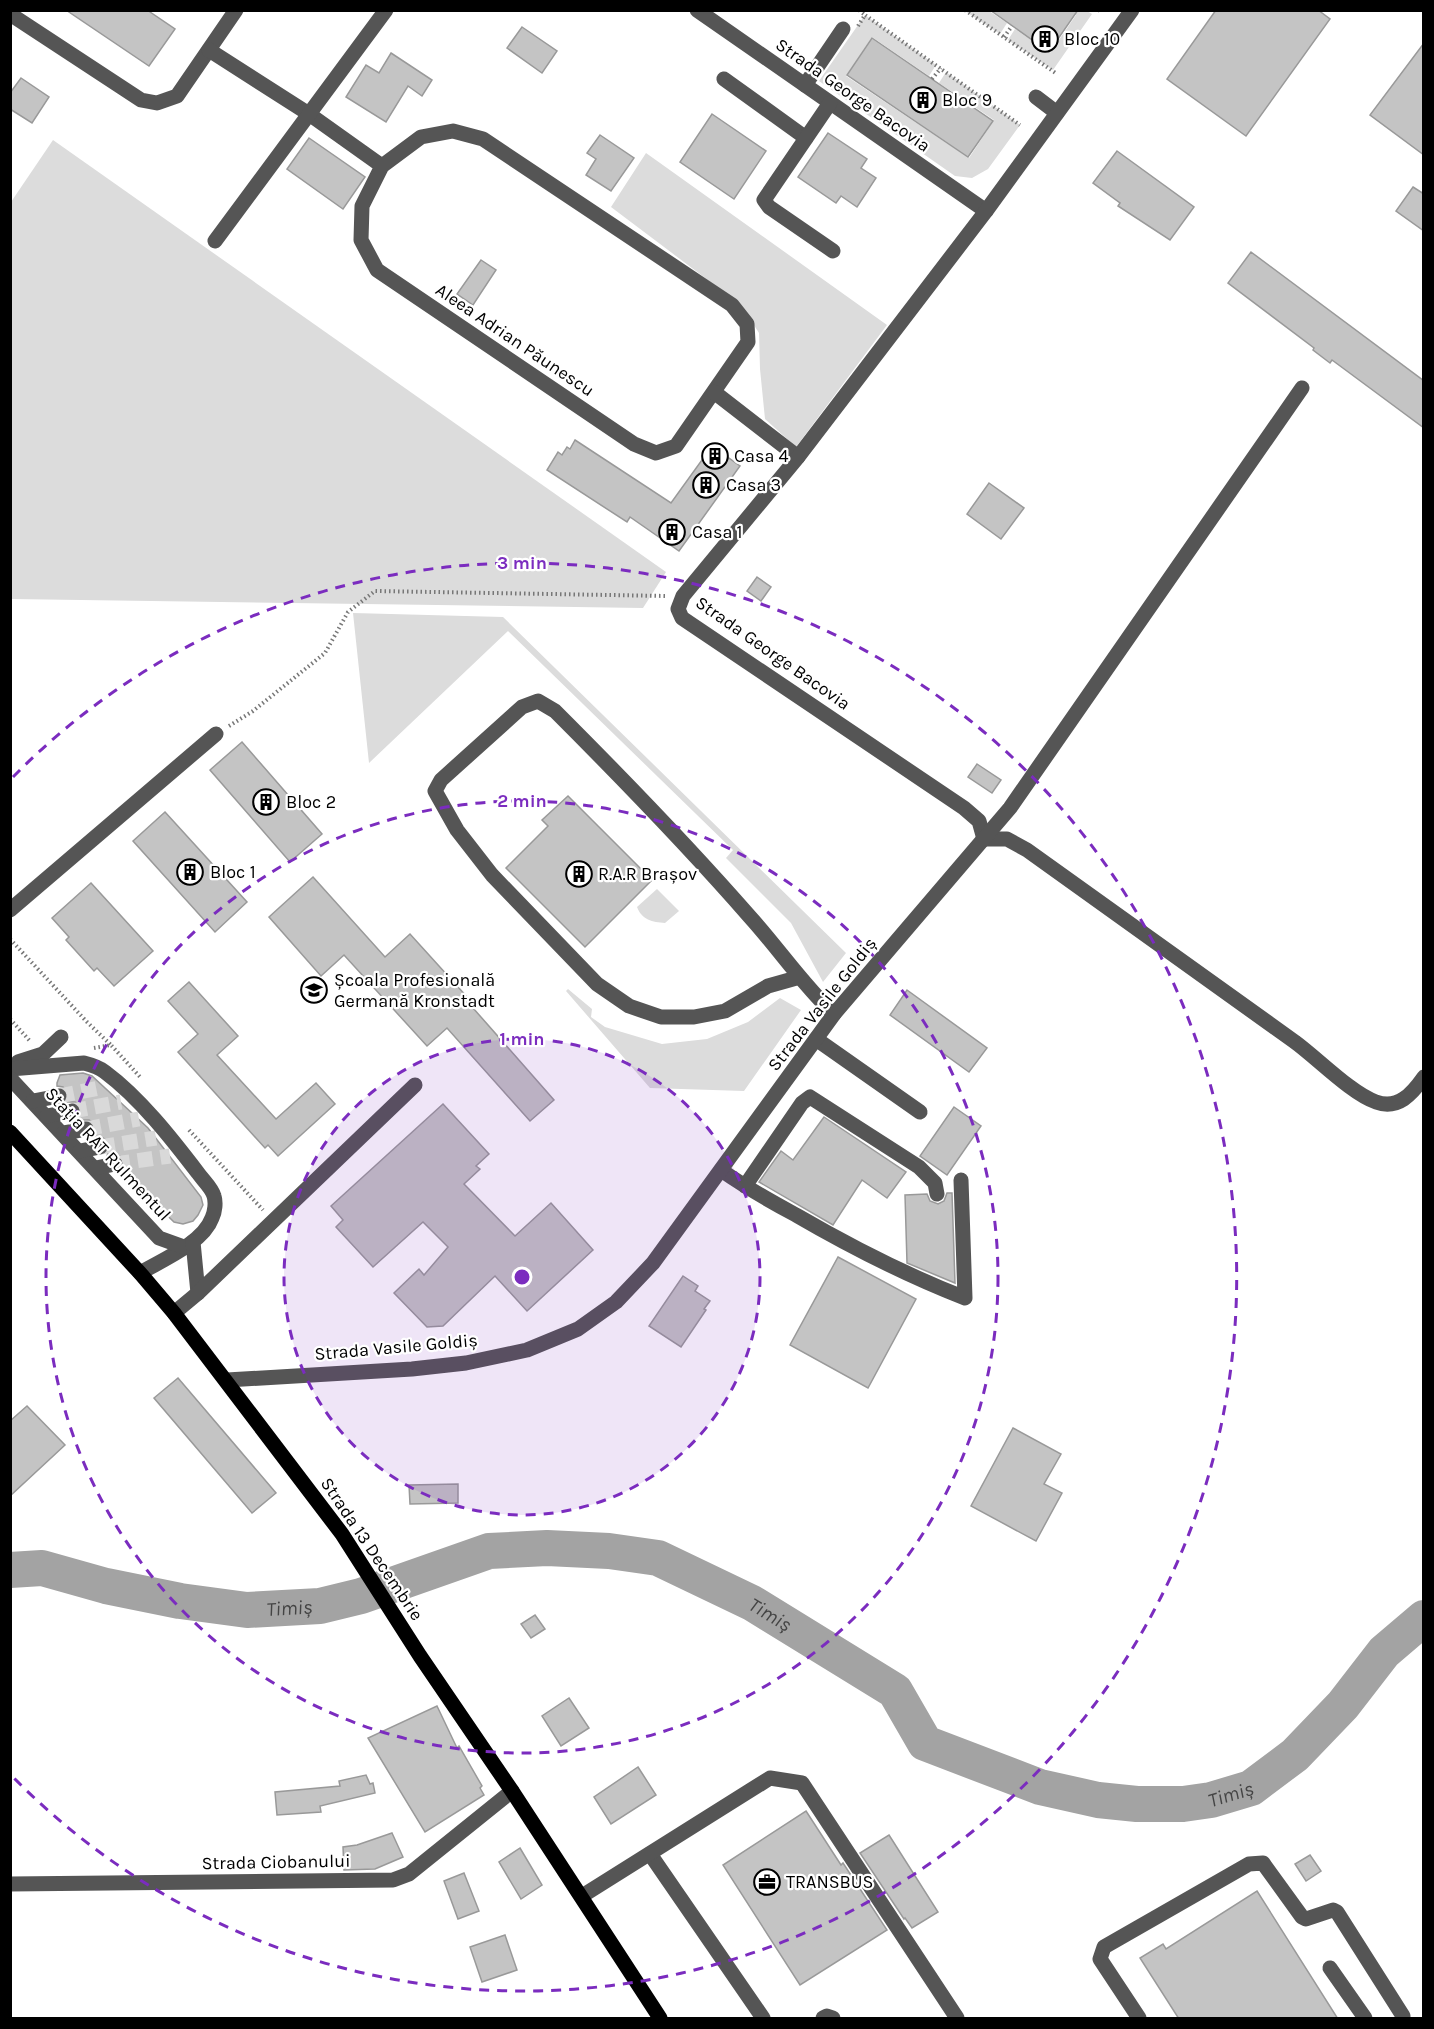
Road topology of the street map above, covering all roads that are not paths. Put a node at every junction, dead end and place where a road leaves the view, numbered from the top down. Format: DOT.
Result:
graph roads {
  1 [pos="236,10"];
  2 [pos="386,10"];
  3 [pos="697,10"];
  4 [pos="1132,10"];
  5 [pos="10,14"];
  6 [pos="850,29"];
  7 [pos="209,50"];
  8 [pos="724,79"];
  9 [pos="805,85"];
  10 [pos="1036,97"];
  11 [pos="830,103"];
  12 [pos="1057,113"];
  13 [pos="309,114"];
  14 [pos="806,138"];
  15 [pos="382,166"];
  16 [pos="986,211"];
  17 [pos="215,241"];
  18 [pos="833,251"];
  19 [pos="1302,388"];
  20 [pos="714,393"];
  21 [pos="798,457"];
  22 [pos="216,734"];
  23 [pos="984,839"];
  24 [pos="10,910"];
  25 [pos="800,977"];
  26 [pos="834,1014"];
  27 [pos="61,1037"];
  28 [pos="816,1039"];
  29 [pos="12,1063"];
  30 [pos="1424,1077"];
  31 [pos="10,1078"];
  32 [pos="415,1084"];
  33 [pos="59,1096"];
  34 [pos="33,1101"];
  35 [pos="766,1108"];
  36 [pos="72,1111"];
  37 [pos="921,1112"];
  38 [pos="47,1116"];
  39 [pos="789,1122"];
  40 [pos="86,1129"];
  41 [pos="10,1132"];
  42 [pos="64,1133"];
  43 [pos="100,1147"];
  44 [pos="80,1151"];
  45 [pos="115,1164"];
  46 [pos="96,1168"];
  47 [pos="721,1170"];
  48 [pos="961,1180"];
  49 [pos="745,1186"];
  50 [pos="937,1194"];
  51 [pos="188,1244"];
  52 [pos="140,1273"];
  53 [pos="198,1293"];
  54 [pos="174,1313"];
  55 [pos="226,1380"];
  56 [pos="512,1791"];
  57 [pos="650,1854"];
  58 [pos="10,1884"];
  59 [pos="582,1896"];
  60 [pos="1330,1968"];
  61 [pos="1403,2016"];
  62 [pos="660,2019"];
  63 [pos="763,2019"];
  64 [pos="824,2019"];
  65 [pos="833,2019"];
  66 [pos="957,2019"];
  67 [pos="1139,2019"];
  68 [pos="1365,2019"];
  1 -- 7 [label="street"];
  2 -- 13 [label="street"];
  3 -- 9 [label="street, Strada George Bacovia"];
  4 -- 12 [label="street, Strada George Bacovia"];
  5 -- 7 [label="street"];
  6 -- 9 [label="street"];
  7 -- 13 [label="street"];
  8 -- 14 [label="street"];
  9 -- 11 [label="street, Strada George Bacovia"];
  10 -- 12 [label="street"];
  11 -- 14 [label="street"];
  11 -- 16 [label="street, Strada George Bacovia"];
  12 -- 16 [label="street, Strada George Bacovia"];
  13 -- 15 [label="street"];
  13 -- 17 [label="street"];
  14 -- 18 [label="street"];
  15 -- 20 [label="street, Aleea Adrian Păunescu"];
  15 -- 20 [label="street, Aleea Adrian Păunescu"];
  16 -- 21 [label="street, Strada George Bacovia"];
  19 -- 23 [label="street, Strada Vasile Goldiș"];
  20 -- 21 [label="street"];
  21 -- 23 [label="street, Strada George Bacovia"];
  22 -- 24 [label="street"];
  23 -- 26 [label="street, Strada Vasile Goldiș"];
  23 -- 30 [label="street"];
  25 -- 25 [label="street"];
  25 -- 26 [label="street"];
  26 -- 28 [label="street, Strada Vasile Goldiș"];
  27 -- 29 [label="street"];
  28 -- 35 [label="street, Strada Vasile Goldiș"];
  28 -- 37 [label="street"];
  29 -- 51 [label="street, Stația RAT Rulmentul"];
  31 -- 34 [label="street, Stația RAT Rulmentul"];
  32 -- 53 [label="street"];
  33 -- 34 [label="street"];
  34 -- 38 [label="street, Stația RAT Rulmentul"];
  35 -- 39 [label="street"];
  35 -- 47 [label="street, Strada Vasile Goldiș"];
  36 -- 38 [label="street"];
  38 -- 42 [label="street, Stația RAT Rulmentul"];
  39 -- 49 [label="street"];
  39 -- 50 [label="street"];
  40 -- 42 [label="street"];
  41 -- 52 [label="main road, Strada 13 Decembrie"];
  42 -- 44 [label="street, Stația RAT Rulmentul"];
  43 -- 44 [label="street"];
  44 -- 46 [label="street, Stația RAT Rulmentul"];
  45 -- 46 [label="street"];
  46 -- 51 [label="street, Stația RAT Rulmentul"];
  47 -- 49 [label="street"];
  47 -- 55 [label="street, Strada Vasile Goldiș"];
  48 -- 49 [label="street"];
  51 -- 52 [label="street, Stația RAT Rulmentul"];
  51 -- 53 [label="street"];
  52 -- 54 [label="main road, Strada 13 Decembrie"];
  53 -- 54 [label="street"];
  54 -- 55 [label="main road, Strada 13 Decembrie"];
  55 -- 56 [label="main road, Strada 13 Decembrie"];
  56 -- 58 [label="street, Strada Ciobanului"];
  56 -- 59 [label="main road, Strada 13 Decembrie"];
  57 -- 59 [label="street"];
  57 -- 63 [label="street"];
  57 -- 66 [label="street"];
  59 -- 62 [label="main road, Strada 13 Decembrie"];
  60 -- 68 [label="street"];
  61 -- 67 [label="street"];
  64 -- 65 [label="street"];
}
